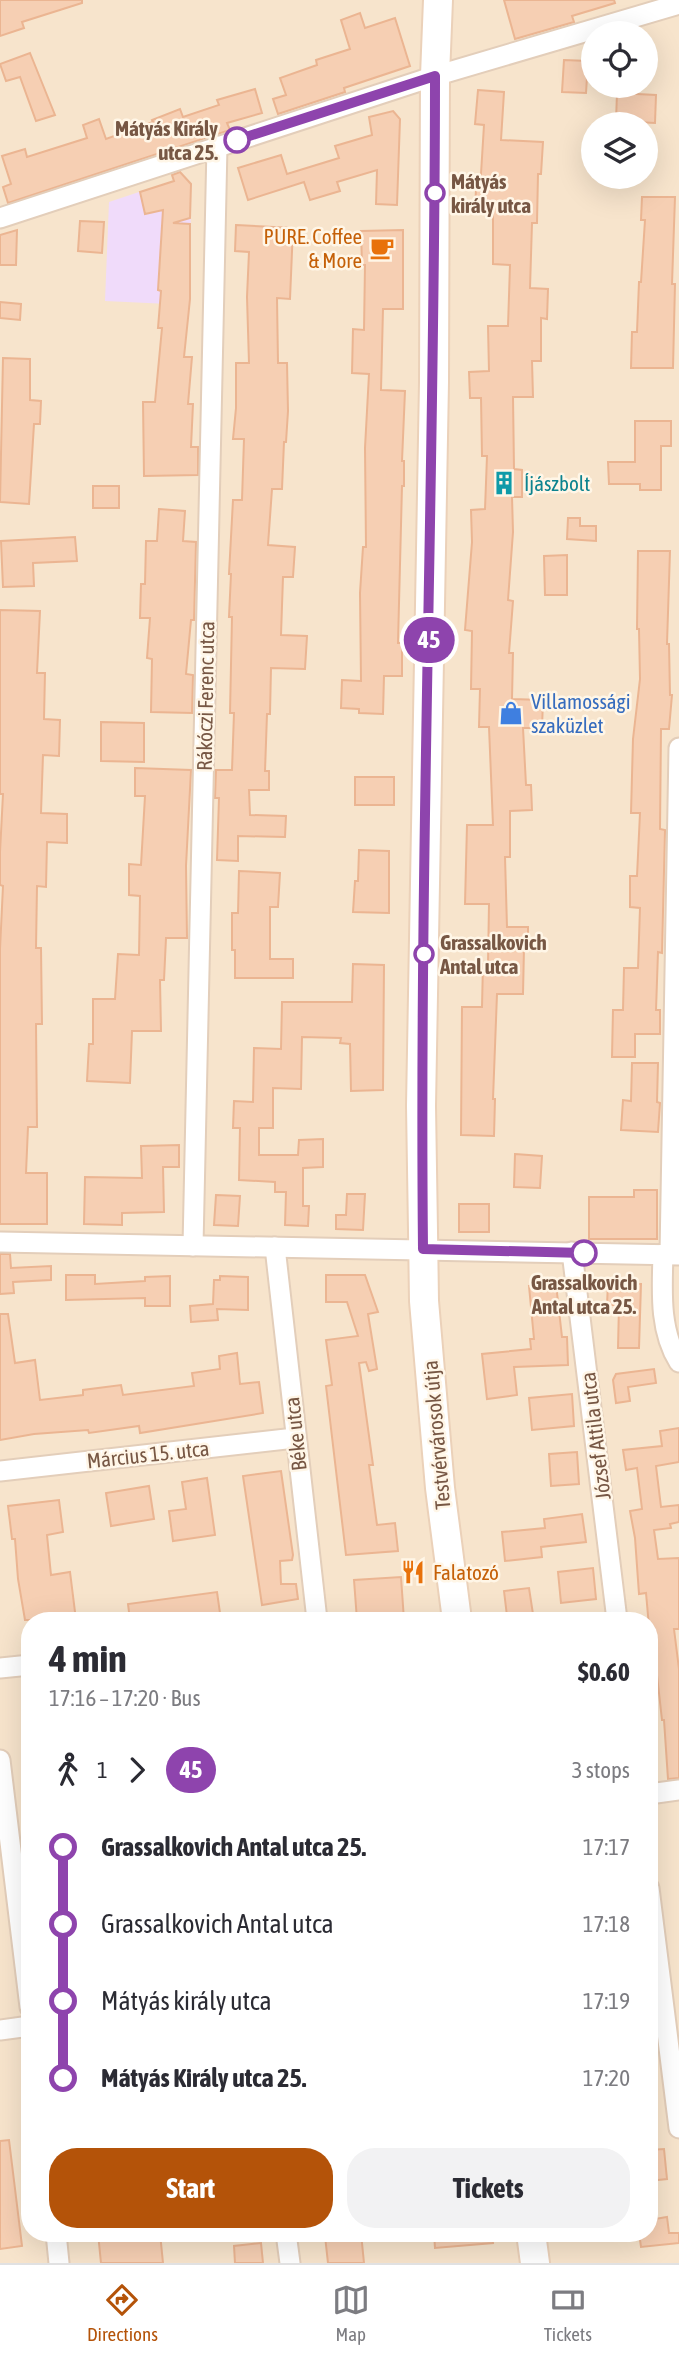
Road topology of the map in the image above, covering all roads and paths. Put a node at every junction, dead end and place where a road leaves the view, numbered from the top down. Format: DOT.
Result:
graph roads {
  1 [pos="438,0"];
  2 [pos="679,4"];
  3 [pos="435,76"];
  4 [pos="217,146"];
  5 [pos="0,218"];
  6 [pos="679,748"];
  7 [pos="0,1242"];
  8 [pos="193,1246"];
  9 [pos="275,1247"];
  10 [pos="423,1249"];
  11 [pos="572,1252"];
  12 [pos="671,1254"];
  13 [pos="679,1362"];
  14 [pos="295,1437"];
  15 [pos="0,1471"];
  16 [pos="316,1612"];
  17 [pos="456,1612"];
  18 [pos="616,1612"];
  19 [pos="21,1666"];
  20 [pos="0,1668"];
  21 [pos="0,1760"];
  22 [pos="679,1790"];
  23 [pos="658,1793"];
  24 [pos="14,1871"];
  25 [pos="21,1930"];
  26 [pos="658,1960"];
  27 [pos="21,2027"];
  28 [pos="0,2029"];
  29 [pos="679,2128"];
  30 [pos="57,2242"];
  31 [pos="287,2242"];
  32 [pos="532,2242"];
  33 [pos="59,2263"];
  34 [pos="290,2263"];
  35 [pos="535,2263"];
  1 -- 3 [label="street, Testvérvárosok útja"];
  2 -- 3 [label="street"];
  3 -- 4 [label="street"];
  3 -- 10 [label="street, Testvérvárosok útja"];
  4 -- 5 [label="street"];
  4 -- 8 [label="street, Rákóczi Ferenc utca"];
  6 -- 12 [label="street"];
  7 -- 8 [label="street"];
  8 -- 9 [label="street"];
  9 -- 10 [label="street"];
  9 -- 14 [label="street, Béke utca"];
  10 -- 11 [label="street"];
  10 -- 17 [label="street, Testvérvárosok útja"];
  11 -- 12 [label="street"];
  11 -- 18 [label="street, József Attila utca"];
  12 -- 13 [label="street"];
  14 -- 15 [label="street, Március 15. utca"];
  14 -- 16 [label="street, Béke utca"];
  19 -- 20 [label="street"];
  21 -- 24 [label="street"];
  22 -- 23 [label="street"];
  24 -- 25 [label="street"];
  26 -- 29 [label="street"];
  27 -- 28 [label="street"];
  30 -- 33 [label="street"];
  31 -- 34 [label="street"];
  32 -- 35 [label="street"];
}
